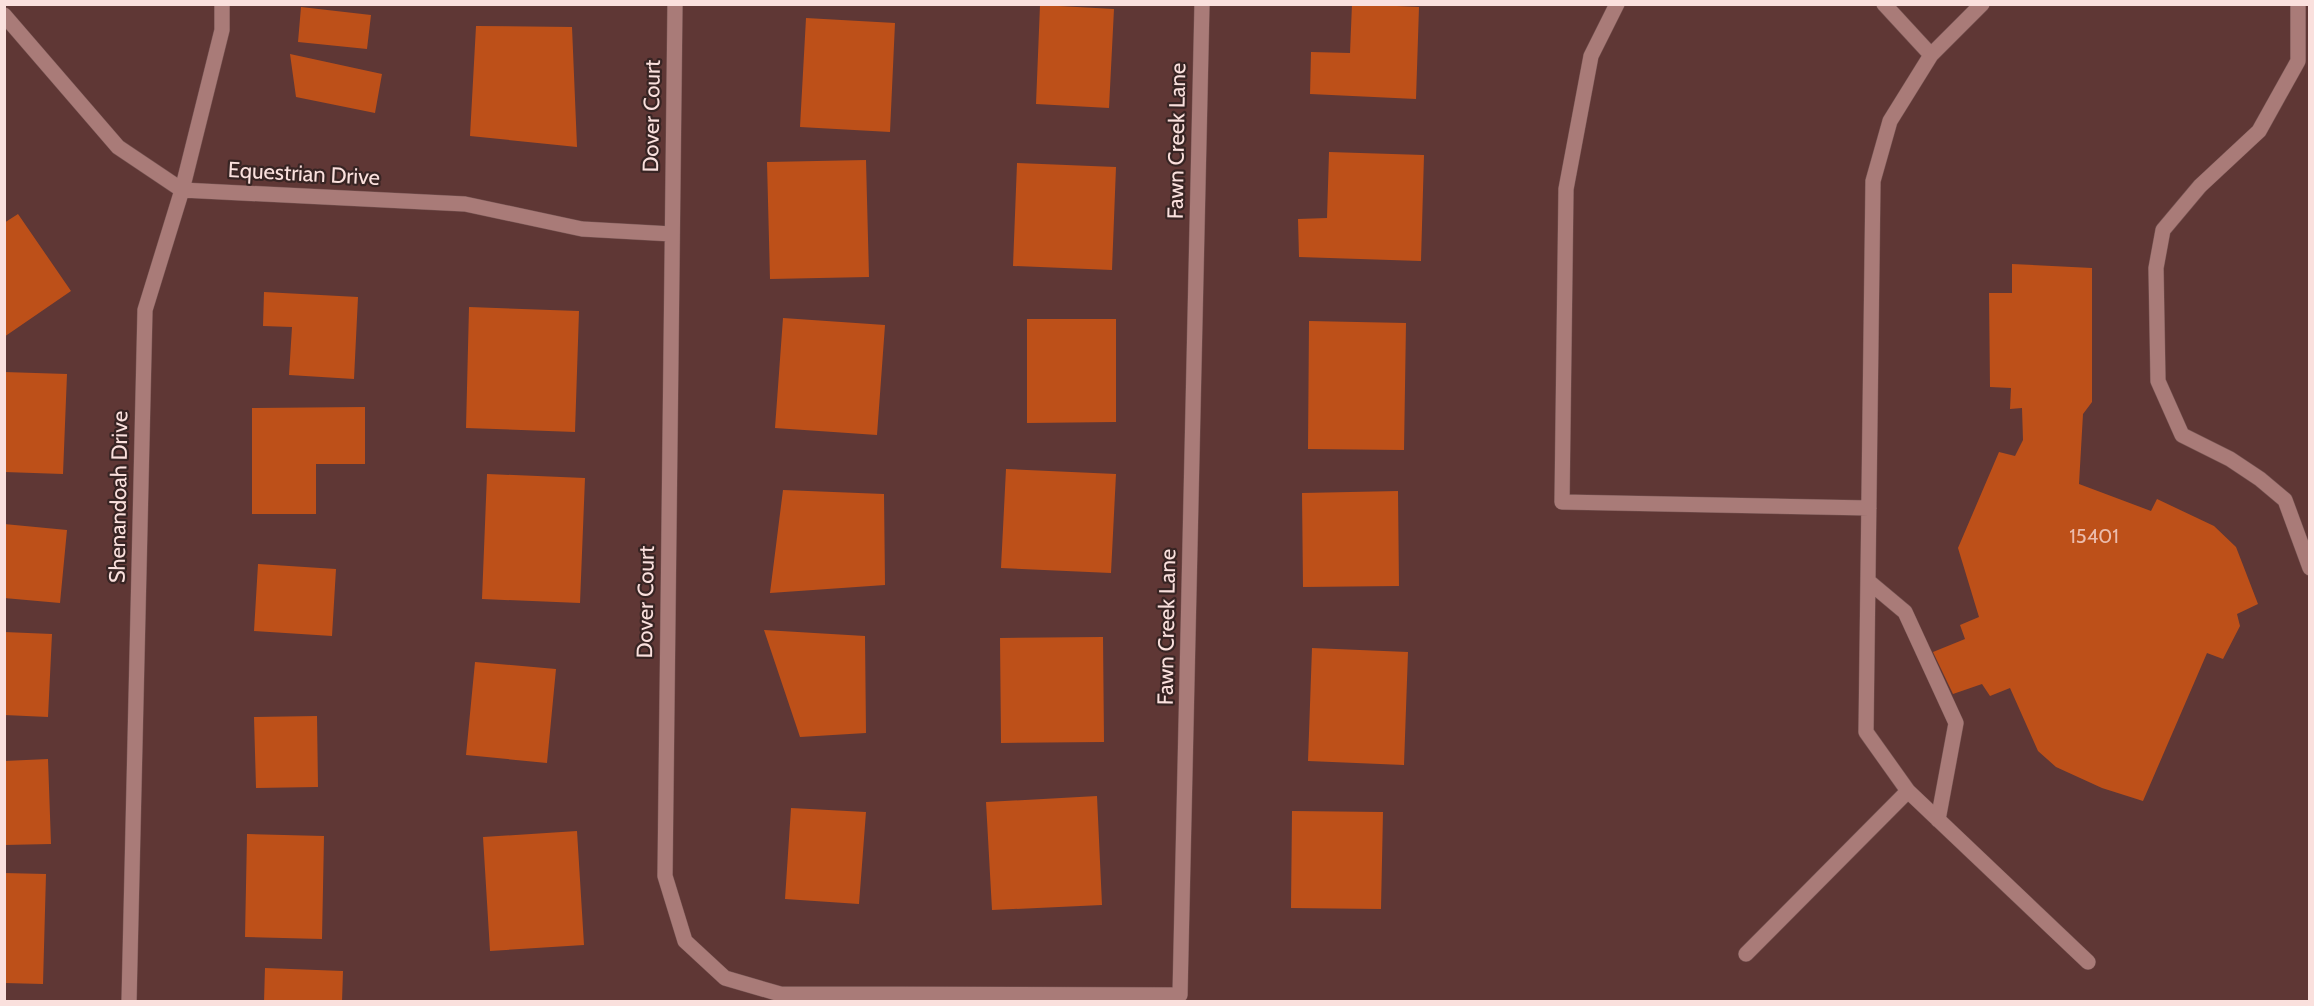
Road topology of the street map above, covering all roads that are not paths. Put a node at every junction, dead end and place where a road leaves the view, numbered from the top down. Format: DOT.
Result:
graph roads {
  1 [pos="222,4"];
  2 [pos="675,4"];
  3 [pos="1202,4"];
  4 [pos="1617,4"];
  5 [pos="1884,4"];
  6 [pos="1982,4"];
  7 [pos="2298,4"];
  8 [pos="4,15"];
  9 [pos="1931,55"];
  10 [pos="182,190"];
  11 [pos="672,234"];
  12 [pos="1869,508"];
  13 [pos="2310,568"];
  14 [pos="1868,580"];
  15 [pos="1908,791"];
  16 [pos="1938,820"];
  17 [pos="1746,954"];
  18 [pos="2088,962"];
  19 [pos="924,997"];
  20 [pos="129,1002"];
  1 -- 10 [label="street, Shenandoah Drive"];
  2 -- 11 [label="street, Dover Court"];
  3 -- 19 [label="street, Fawn Creek Lane"];
  4 -- 12 [label="street"];
  5 -- 9 [label="street"];
  6 -- 9 [label="street"];
  7 -- 13 [label="street"];
  8 -- 10 [label="street"];
  9 -- 12 [label="street"];
  10 -- 11 [label="street, Equestrian Drive"];
  10 -- 20 [label="street, Shenandoah Drive"];
  11 -- 19 [label="street, Dover Court"];
  12 -- 14 [label="street"];
  14 -- 15 [label="street"];
  14 -- 16 [label="street"];
  15 -- 16 [label="street"];
  15 -- 17 [label="street"];
  16 -- 18 [label="street"];
}
